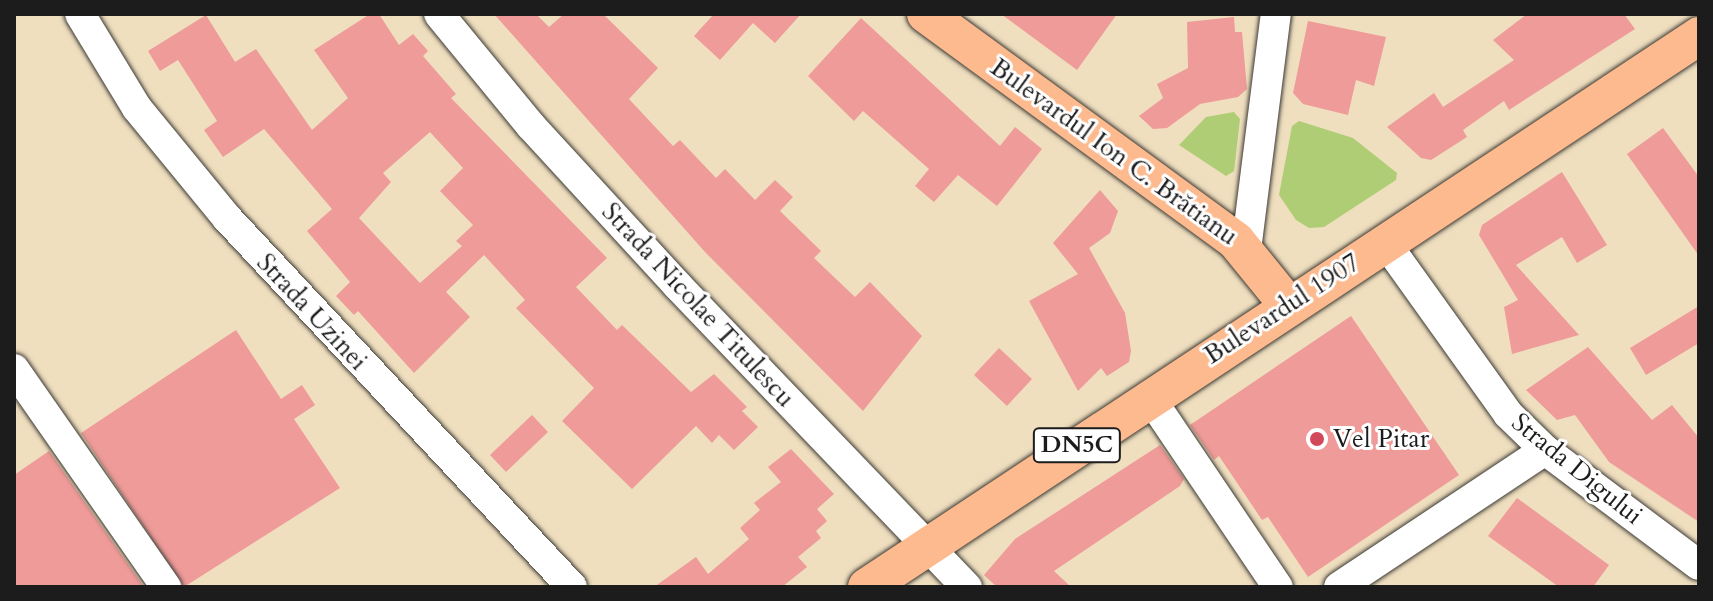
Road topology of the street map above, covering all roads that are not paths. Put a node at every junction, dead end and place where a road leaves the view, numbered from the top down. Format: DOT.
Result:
graph roads {
  1 [pos="80,14"];
  2 [pos="439,14"];
  3 [pos="926,14"];
  4 [pos="1276,14"];
  5 [pos="1699,36"];
  6 [pos="1385,242"];
  7 [pos="1246,250"];
  8 [pos="1288,305"];
  9 [pos="14,369"];
  10 [pos="1149,396"];
  11 [pos="1545,450"];
  12 [pos="926,548"];
  13 [pos="1699,565"];
  14 [pos="166,587"];
  15 [pos="572,587"];
  16 [pos="867,587"];
  17 [pos="967,587"];
  18 [pos="1278,587"];
  19 [pos="1339,587"];
  1 -- 15 [label="street, Strada Uzinei"];
  2 -- 12 [label="street, Strada Nicolae Titulescu"];
  3 -- 7 [label="main road, Bulevardul Ion C. Brătianu"];
  4 -- 7 [label="street"];
  5 -- 6 [label="main road, Bulevardul 1907"];
  6 -- 8 [label="main road, Bulevardul 1907"];
  6 -- 11 [label="street, Strada Digului"];
  7 -- 8 [label="main road, Bulevardul Ion C. Brătianu"];
  8 -- 10 [label="main road, Bulevardul 1907 / DN5C"];
  9 -- 14 [label="street"];
  10 -- 12 [label="main road, Bulevardul 1907 / DN5C"];
  10 -- 18 [label="street"];
  11 -- 13 [label="street, Strada Digului"];
  11 -- 19 [label="street"];
  12 -- 16 [label="main road, Bulevardul 1907 / DN5C"];
  12 -- 17 [label="street, Strada Nicolae Titulescu"];
}
